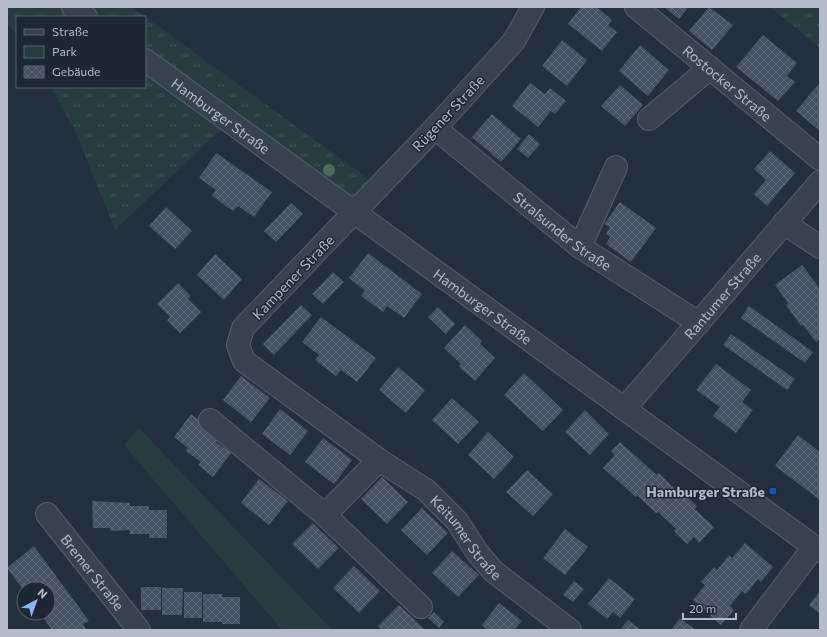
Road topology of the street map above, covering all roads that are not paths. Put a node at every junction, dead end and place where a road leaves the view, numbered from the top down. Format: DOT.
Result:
graph roads {
  1 [pos="73,7"];
  2 [pos="533,7"];
  3 [pos="636,7"];
  4 [pos="85,16"];
  5 [pos="146,61"];
  6 [pos="710,68"];
  7 [pos="649,119"];
  8 [pos="435,128"];
  9 [pos="820,159"];
  10 [pos="616,167"];
  11 [pos="820,182"];
  12 [pos="355,213"];
  13 [pos="784,223"];
  14 [pos="580,247"];
  15 [pos="820,248"];
  16 [pos="698,323"];
  17 [pos="238,345"];
  18 [pos="624,409"];
  19 [pos="210,420"];
  20 [pos="379,460"];
  21 [pos="47,514"];
  22 [pos="326,515"];
  23 [pos="817,549"];
  24 [pos="422,607"];
  25 [pos="546,623"];
  26 [pos="139,630"];
  27 [pos="570,630"];
  28 [pos="751,630"];
  1 -- 4 [label="street"];
  2 -- 8 [label="street, Rügener Straße"];
  3 -- 6 [label="street, Rostocker Straße"];
  5 -- 12 [label="street, Hamburger Straße"];
  6 -- 7 [label="street"];
  6 -- 9 [label="street, Rostocker Straße"];
  8 -- 12 [label="street, Rügener Straße"];
  8 -- 14 [label="street, Stralsunder Straße"];
  10 -- 14 [label="street"];
  11 -- 13 [label="street, Rantumer Straße"];
  12 -- 17 [label="street, Kampener Straße"];
  12 -- 18 [label="street, Hamburger Straße"];
  13 -- 15 [label="street"];
  13 -- 16 [label="street, Rantumer Straße"];
  14 -- 16 [label="street, Stralsunder Straße"];
  16 -- 18 [label="street, Rantumer Straße"];
  17 -- 20 [label="street, Keitumer Straße"];
  18 -- 23 [label="street, Hamburger Straße"];
  19 -- 22 [label="street"];
  20 -- 22 [label="street"];
  20 -- 25 [label="street, Keitumer Straße"];
  21 -- 26 [label="street, Bremer Straße"];
  22 -- 24 [label="street"];
  23 -- 28 [label="street"];
  25 -- 27 [label="street, Keitumer Straße"];
}
